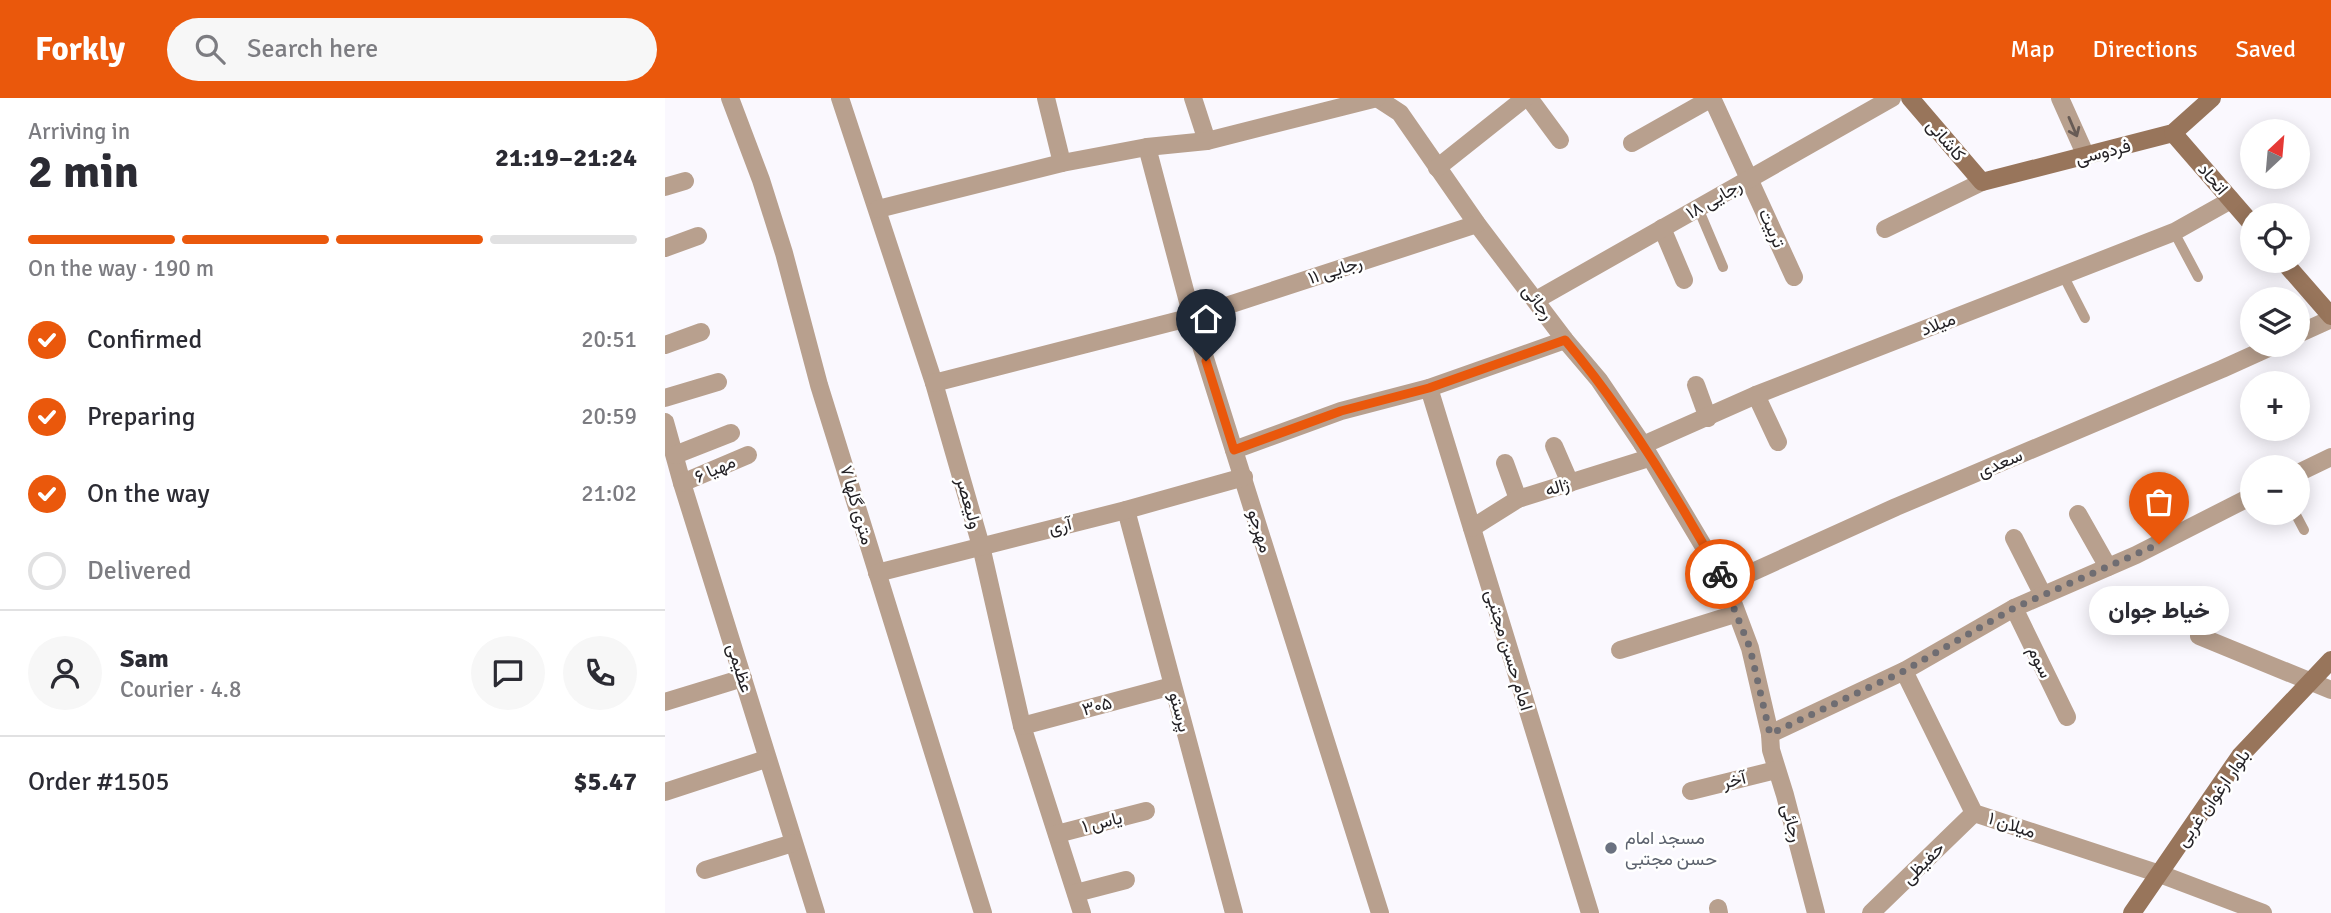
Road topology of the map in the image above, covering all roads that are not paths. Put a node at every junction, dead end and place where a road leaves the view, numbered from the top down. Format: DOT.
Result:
graph roads {
  1 [pos="730,98"];
  2 [pos="840,98"];
  3 [pos="1046,98"];
  4 [pos="1193,98"];
  5 [pos="1377,98"];
  6 [pos="1527,98"];
  7 [pos="1892,98"];
  8 [pos="1910,98"];
  9 [pos="2060,98"];
  10 [pos="2212,98"];
  11 [pos="2173,133"];
  12 [pos="1560,139"];
  13 [pos="1207,141"];
  14 [pos="1632,143"];
  15 [pos="1147,147"];
  16 [pos="2085,156"];
  17 [pos="1062,163"];
  18 [pos="1437,168"];
  19 [pos="1750,178"];
  20 [pos="685,181"];
  21 [pos="1982,181"];
  22 [pos="665,187"];
  23 [pos="2231,200"];
  24 [pos="1698,208"];
  25 [pos="878,209"];
  26 [pos="2240,210"];
  27 [pos="1477,224"];
  28 [pos="1662,228"];
  29 [pos="1885,229"];
  30 [pos="2174,232"];
  31 [pos="698,236"];
  32 [pos="665,248"];
  33 [pos="1723,267"];
  34 [pos="2293,273"];
  35 [pos="2063,275"];
  36 [pos="1794,277"];
  37 [pos="2197,277"];
  38 [pos="1684,280"];
  39 [pos="1536,300"];
  40 [pos="1192,317"];
  41 [pos="2085,318"];
  42 [pos="2331,318"];
  43 [pos="2310,328"];
  44 [pos="701,332"];
  45 [pos="1565,340"];
  46 [pos="665,345"];
  47 [pos="2249,357"];
  48 [pos="718,382"];
  49 [pos="934,383"];
  50 [pos="1696,385"];
  51 [pos="1429,388"];
  52 [pos="1756,395"];
  53 [pos="665,398"];
  54 [pos="1708,418"];
  55 [pos="665,422"];
  56 [pos="731,433"];
  57 [pos="1778,442"];
  58 [pos="1554,446"];
  59 [pos="1234,450"];
  60 [pos="1646,451"];
  61 [pos="675,455"];
  62 [pos="748,455"];
  63 [pos="2331,457"];
  64 [pos="1505,463"];
  65 [pos="2310,467"];
  66 [pos="1244,477"];
  67 [pos="1570,483"];
  68 [pos="682,484"];
  69 [pos="1518,499"];
  70 [pos="2240,502"];
  71 [pos="1126,510"];
  72 [pos="2078,514"];
  73 [pos="2301,525"];
  74 [pos="1472,528"];
  75 [pos="2304,530"];
  76 [pos="2014,538"];
  77 [pos="981,546"];
  78 [pos="2108,567"];
  79 [pos="877,573"];
  80 [pos="1725,583"];
  81 [pos="2043,595"];
  82 [pos="2014,608"];
  83 [pos="1735,614"];
  84 [pos="2199,636"];
  85 [pos="1620,650"];
  86 [pos="2331,660"];
  87 [pos="1904,671"];
  88 [pos="743,678"];
  89 [pos="2311,682"];
  90 [pos="1173,686"];
  91 [pos="2331,690"];
  92 [pos="665,702"];
  93 [pos="2067,717"];
  94 [pos="1022,726"];
  95 [pos="1770,734"];
  96 [pos="766,759"];
  97 [pos="1776,770"];
  98 [pos="1691,791"];
  99 [pos="665,792"];
  100 [pos="1146,811"];
  101 [pos="1974,813"];
  102 [pos="1057,834"];
  103 [pos="793,843"];
  104 [pos="705,870"];
  105 [pos="2160,874"];
  106 [pos="1126,880"];
  107 [pos="1076,893"];
  108 [pos="815,913"];
  109 [pos="983,913"];
  110 [pos="1082,913"];
  111 [pos="1234,913"];
  112 [pos="1380,913"];
  113 [pos="1590,913"];
  114 [pos="1816,913"];
  115 [pos="1871,913"];
  116 [pos="2132,913"];
  117 [pos="2263,913"];
  1 -- 79 [label="street, ۷ متری گلها"];
  2 -- 25 [label="street, ولیعصر"];
  3 -- 17 [label="street"];
  4 -- 13 [label="street"];
  5 -- 13 [label="street"];
  5 -- 18 [label="street, رجائی"];
  6 -- 12 [label="street"];
  6 -- 18 [label="street"];
  7 -- 19 [label="street, رجایی ۱۸"];
  8 -- 21 [label="street, کاشانی"];
  9 -- 16 [label="street, one-way"];
  10 -- 11 [label="street, فردوسی"];
  11 -- 16 [label="street, فردوسی"];
  11 -- 23 [label="street, اتحاد"];
  13 -- 15 [label="street"];
  14 -- 19 [label="street, تربیت"];
  15 -- 17 [label="street"];
  15 -- 40 [label="street, مهرجو"];
  16 -- 21 [label="street, فردوسی"];
  17 -- 25 [label="street"];
  18 -- 27 [label="street, رجائی"];
  19 -- 24 [label="street, رجایی ۱۸"];
  19 -- 36 [label="street, تربیت"];
  20 -- 22 [label="street"];
  21 -- 29 [label="street"];
  23 -- 26 [label="street, اتحاد"];
  23 -- 30 [label="street, میلاد"];
  24 -- 28 [label="street, رجایی ۱۸"];
  24 -- 33 [label="lane"];
  25 -- 49 [label="street, ولیعصر"];
  27 -- 39 [label="street, رجائی"];
  27 -- 40 [label="street, رجایی ۱۱"];
  28 -- 38 [label="street"];
  28 -- 39 [label="street, رجایی ۱۸"];
  30 -- 35 [label="street, میلاد"];
  30 -- 37 [label="lane"];
  31 -- 32 [label="street"];
  34 -- 42 [label="street"];
  35 -- 41 [label="lane"];
  35 -- 52 [label="street, میلاد"];
  39 -- 45 [label="street, رجائی"];
  40 -- 49 [label="street, رجایی ۱۱"];
  40 -- 59 [label="street, مهرجو"];
  42 -- 43 [label="street"];
  44 -- 46 [label="street"];
  45 -- 51 [label="street"];
  45 -- 60 [label="street, رجائی"];
  47 -- 80 [label="street, سعدی"];
  48 -- 53 [label="street"];
  49 -- 77 [label="street, ولیعصر"];
  50 -- 54 [label="street"];
  51 -- 59 [label="street"];
  51 -- 74 [label="street, امام حسن مجتبی"];
  52 -- 54 [label="street, میلاد"];
  52 -- 57 [label="street"];
  54 -- 60 [label="street, میلاد"];
  55 -- 61 [label="street, عظیمی"];
  56 -- 61 [label="street, مهیا ۶"];
  58 -- 67 [label="street"];
  59 -- 66 [label="street, مهرجو"];
  60 -- 67 [label="street, ژاله"];
  60 -- 80 [label="street, رجائی"];
  61 -- 68 [label="street, عظیمی"];
  62 -- 68 [label="street, مهیا ۶"];
  63 -- 65 [label="street"];
  64 -- 69 [label="street"];
  66 -- 71 [label="street, آری"];
  66 -- 112 [label="street, مهرجو"];
  67 -- 69 [label="street, ژاله"];
  68 -- 88 [label="street, عظیمی"];
  69 -- 74 [label="street, ژاله"];
  70 -- 78 [label="street"];
  71 -- 77 [label="street, آری"];
  71 -- 90 [label="street, پرستو"];
  72 -- 78 [label="street"];
  73 -- 75 [label="lane"];
  74 -- 113 [label="street, امام حسن مجتبی"];
  76 -- 81 [label="street"];
  77 -- 79 [label="street, آری"];
  77 -- 94 [label="street, ولیعصر"];
  78 -- 81 [label="street"];
  79 -- 109 [label="street, ۷ متری گلها"];
  80 -- 83 [label="street, رجائی"];
  81 -- 82 [label="street"];
  82 -- 87 [label="street"];
  82 -- 93 [label="street, سوم"];
  83 -- 85 [label="street"];
  83 -- 95 [label="street, رجائی"];
  84 -- 89 [label="street"];
  86 -- 89 [label="street, بلوار ارغوان غربی"];
  87 -- 95 [label="street"];
  87 -- 101 [label="street, میلان ۱"];
  88 -- 92 [label="street"];
  88 -- 96 [label="street, عظیمی"];
  89 -- 91 [label="street"];
  89 -- 105 [label="street, بلوار ارغوان غربی"];
  90 -- 94 [label="street, ۳۰۵"];
  90 -- 111 [label="street, پرستو"];
  94 -- 102 [label="street, ولیعصر"];
  95 -- 97 [label="street, رجائی"];
  96 -- 99 [label="street"];
  96 -- 103 [label="street, عظیمی"];
  97 -- 98 [label="street, آخر"];
  97 -- 114 [label="street, رجائی"];
  100 -- 102 [label="street, یاس ۱"];
  101 -- 105 [label="street, میلان ۱"];
  101 -- 115 [label="street, حفیظی"];
  102 -- 107 [label="street, ولیعصر"];
  103 -- 104 [label="street"];
  103 -- 108 [label="street, عظیمی"];
  105 -- 116 [label="street, بلوار ارغوان غربی"];
  105 -- 117 [label="street, میلان ۱"];
  106 -- 107 [label="street"];
  107 -- 110 [label="street, ولیعصر"];
}
